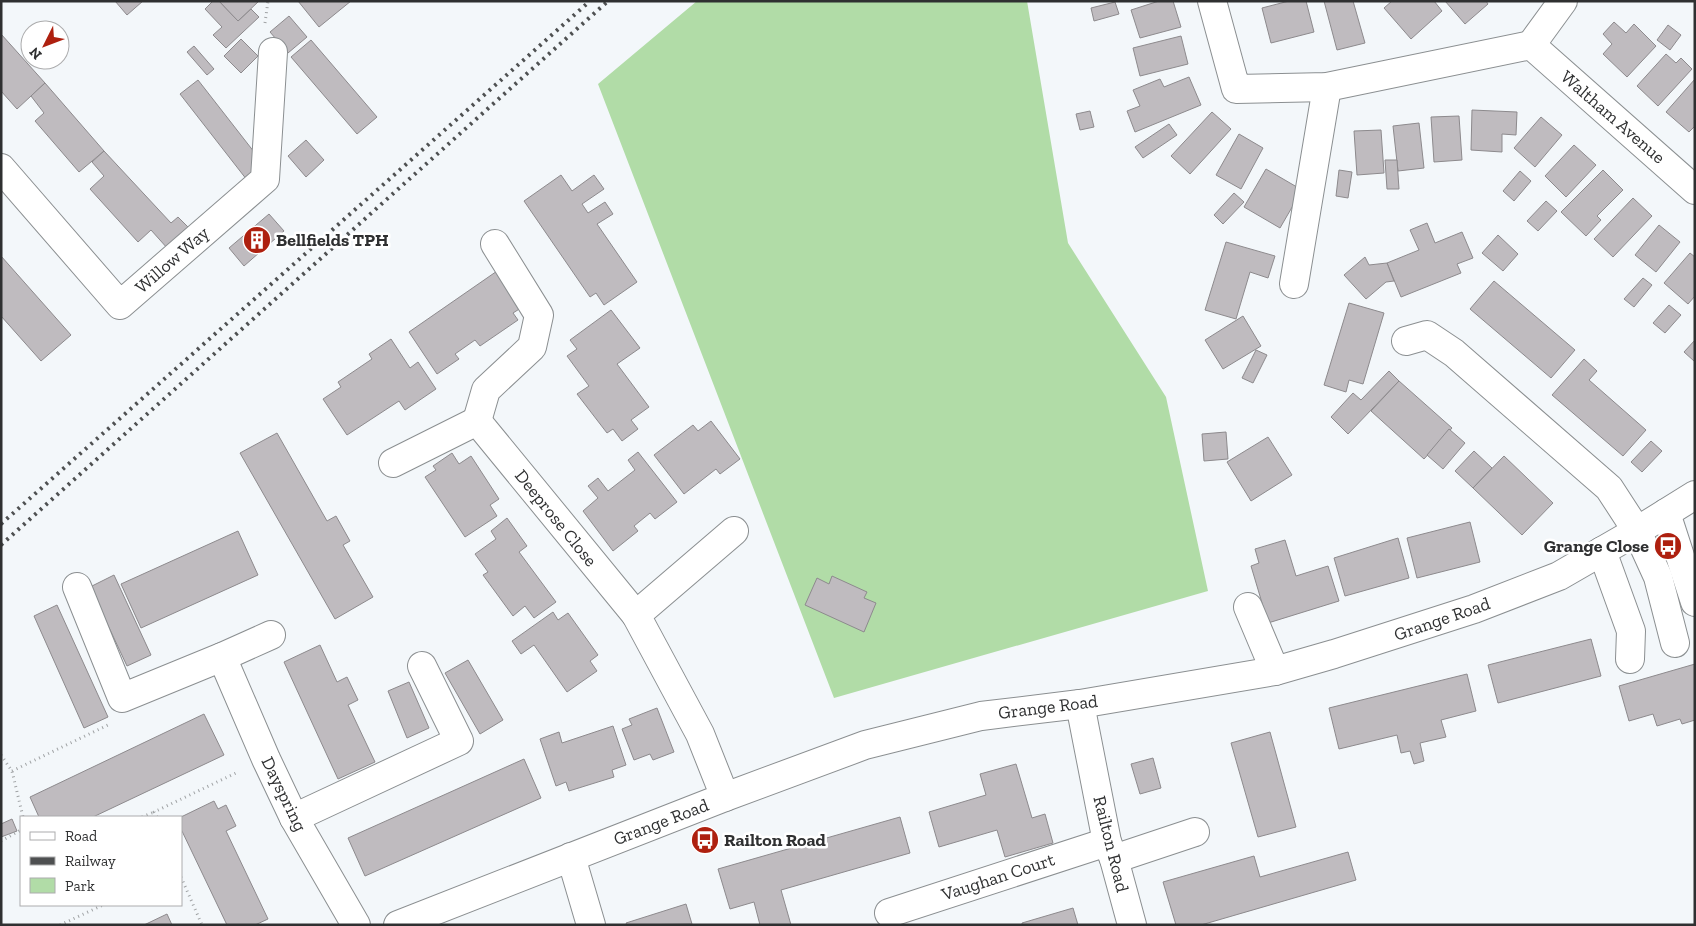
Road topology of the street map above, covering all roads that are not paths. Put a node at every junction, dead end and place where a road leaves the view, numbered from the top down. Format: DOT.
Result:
graph roads {
  1 [pos="1212,1"];
  2 [pos="1563,1"];
  3 [pos="1531,45"];
  4 [pos="273,52"];
  5 [pos="1327,87"];
  6 [pos="1,168"];
  7 [pos="1695,190"];
  8 [pos="494,244"];
  9 [pos="1294,284"];
  10 [pos="1406,341"];
  11 [pos="477,421"];
  12 [pos="393,463"];
  13 [pos="1695,494"];
  14 [pos="1666,513"];
  15 [pos="734,531"];
  16 [pos="1637,531"];
  17 [pos="1602,551"];
  18 [pos="77,587"];
  19 [pos="1695,602"];
  20 [pos="1248,607"];
  21 [pos="636,615"];
  22 [pos="271,634"];
  23 [pos="1675,642"];
  24 [pos="222,657"];
  25 [pos="1630,659"];
  26 [pos="422,666"];
  27 [pos="1275,671"];
  28 [pos="1080,704"];
  29 [pos="726,797"];
  30 [pos="294,818"];
  31 [pos="1195,832"];
  32 [pos="1111,851"];
  33 [pos="571,857"];
  34 [pos="889,913"];
  35 [pos="356,925"];
  36 [pos="398,925"];
  37 [pos="591,925"];
  38 [pos="1132,925"];
  1 -- 5 [label="street"];
  2 -- 3 [label="street"];
  3 -- 5 [label="street"];
  3 -- 7 [label="street, Waltham Avenue"];
  4 -- 6 [label="street, Willow Way"];
  5 -- 9 [label="street"];
  8 -- 11 [label="street"];
  10 -- 16 [label="street"];
  11 -- 12 [label="street"];
  11 -- 21 [label="street, Deeprose Close"];
  13 -- 14 [label="street, Grange Road"];
  14 -- 16 [label="street, Grange Road"];
  14 -- 19 [label="street"];
  15 -- 21 [label="street"];
  16 -- 17 [label="street, Grange Road"];
  16 -- 23 [label="street"];
  17 -- 25 [label="street"];
  17 -- 27 [label="street, Grange Road"];
  18 -- 24 [label="street"];
  20 -- 27 [label="street"];
  21 -- 29 [label="street, Deeprose Close"];
  22 -- 24 [label="street"];
  24 -- 30 [label="street, Dayspring"];
  26 -- 30 [label="street"];
  27 -- 28 [label="street, Grange Road"];
  28 -- 29 [label="street, Grange Road"];
  28 -- 32 [label="street, Railton Road"];
  29 -- 33 [label="street, Grange Road"];
  30 -- 35 [label="street, Dayspring"];
  31 -- 32 [label="street, Vaughan Court"];
  32 -- 34 [label="street, Vaughan Court"];
  32 -- 38 [label="street, Railton Road"];
  33 -- 36 [label="street, Grange Road"];
  33 -- 37 [label="street"];
}
